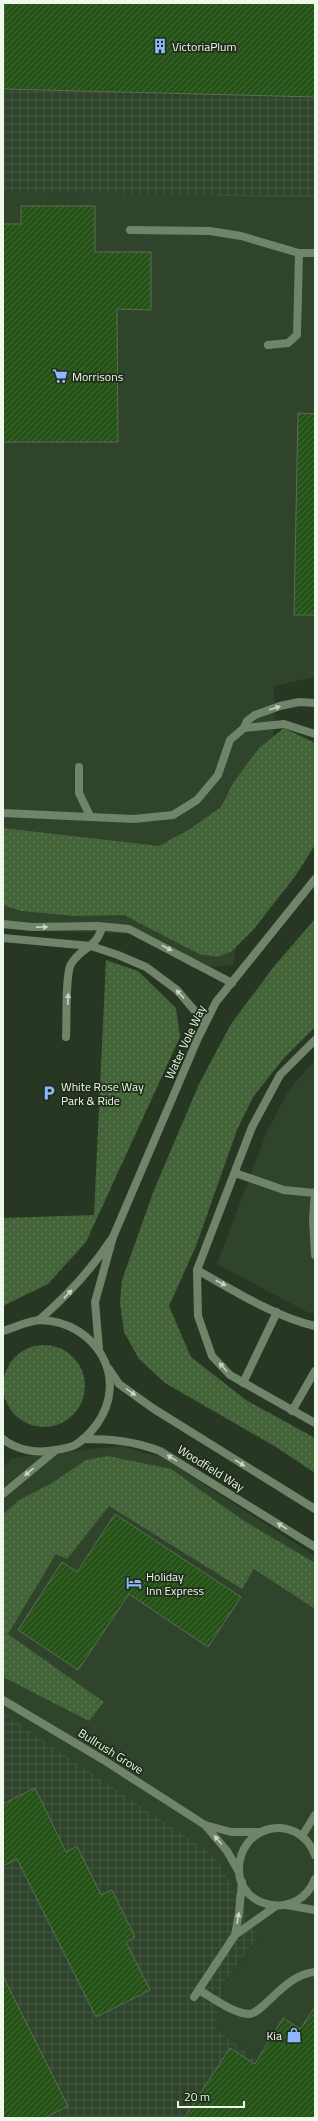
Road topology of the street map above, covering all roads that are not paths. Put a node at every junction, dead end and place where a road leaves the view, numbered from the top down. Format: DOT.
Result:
graph roads {
  1 [pos="130,230"];
  2 [pos="299,253"];
  3 [pos="315,253"];
  4 [pos="268,345"];
  5 [pos="315,703"];
  6 [pos="244,728"];
  7 [pos="315,734"];
  8 [pos="79,767"];
  9 [pos="3,813"];
  10 [pos="90,816"];
  11 [pos="313,884"];
  12 [pos="3,924"];
  13 [pos="102,926"];
  14 [pos="3,938"];
  15 [pos="91,946"];
  16 [pos="232,983"];
  17 [pos="206,1023"];
  18 [pos="66,1038"];
  19 [pos="315,1040"];
  20 [pos="235,1173"];
  21 [pos="315,1192"];
  22 [pos="112,1237"];
  23 [pos="315,1255"];
  24 [pos="197,1270"];
  25 [pos="277,1312"];
  26 [pos="39,1320"];
  27 [pos="315,1326"];
  28 [pos="6,1330"];
  29 [pos="3,1335"];
  30 [pos="99,1349"];
  31 [pos="106,1363"];
  32 [pos="315,1371"];
  33 [pos="243,1383"];
  34 [pos="292,1411"];
  35 [pos="315,1423"];
  36 [pos="3,1439"];
  37 [pos="84,1439"];
  38 [pos="56,1450"];
  39 [pos="3,1494"];
  40 [pos="315,1509"];
  41 [pos="315,1547"];
  42 [pos="3,1700"];
  43 [pos="315,1815"];
  44 [pos="205,1825"];
  45 [pos="259,1832"];
  46 [pos="302,1836"];
  47 [pos="315,1855"];
  48 [pos="239,1872"];
  49 [pos="315,1879"];
  50 [pos="242,1882"];
  51 [pos="286,1905"];
  52 [pos="276,1906"];
  53 [pos="315,1910"];
  54 [pos="235,1935"];
  55 [pos="315,1972"];
  56 [pos="199,1990"];
  57 [pos="194,1997"];
  1 -- 2 [label="street"];
  2 -- 3 [label="street"];
  2 -- 4 [label="street"];
  6 -- 5 [label="street, one-way"];
  6 -- 7 [label="street"];
  6 -- 10 [label="street"];
  8 -- 10 [label="street"];
  9 -- 10 [label="street"];
  11 -- 16 [label="street, Water Vole Way"];
  12 -- 13 [label="street, one-way"];
  13 -- 15 [label="street"];
  13 -- 16 [label="street, one-way"];
  14 -- 15 [label="street"];
  17 -- 15 [label="street, one-way"];
  18 -- 15 [label="street, one-way"];
  16 -- 17 [label="street, Water Vole Way"];
  17 -- 22 [label="street, Water Vole Way"];
  19 -- 20 [label="street"];
  20 -- 21 [label="street"];
  20 -- 24 [label="street"];
  21 -- 23 [label="street"];
  26 -- 22 [label="street, Water Vole Way, one-way"];
  22 -- 30 [label="street, Water Vole Way"];
  24 -- 25 [label="street, one-way"];
  33 -- 24 [label="street, one-way"];
  25 -- 27 [label="street"];
  25 -- 33 [label="street"];
  26 -- 28 [label="street"];
  26 -- 30 [label="street"];
  28 -- 29 [label="street"];
  30 -- 31 [label="street"];
  31 -- 37 [label="street"];
  31 -- 40 [label="street, Woodfield Way, one-way"];
  32 -- 34 [label="street"];
  33 -- 34 [label="street"];
  34 -- 35 [label="street"];
  36 -- 38 [label="street"];
  37 -- 38 [label="street"];
  41 -- 37 [label="street, Woodfield Way, one-way"];
  38 -- 39 [label="street, one-way"];
  42 -- 44 [label="street, Bullrush Grove"];
  43 -- 46 [label="street"];
  44 -- 45 [label="street, Bullrush Grove"];
  48 -- 44 [label="street, Bullrush Grove, one-way"];
  45 -- 46 [label="street, Bullrush Grove"];
  45 -- 48 [label="street"];
  46 -- 47 [label="street"];
  48 -- 50 [label="street"];
  49 -- 51 [label="street"];
  50 -- 52 [label="street"];
  54 -- 50 [label="street, one-way"];
  51 -- 52 [label="street"];
  51 -- 53 [label="street"];
  52 -- 54 [label="street"];
  54 -- 56 [label="street"];
  55 -- 56 [label="street"];
  56 -- 57 [label="street"];
}
